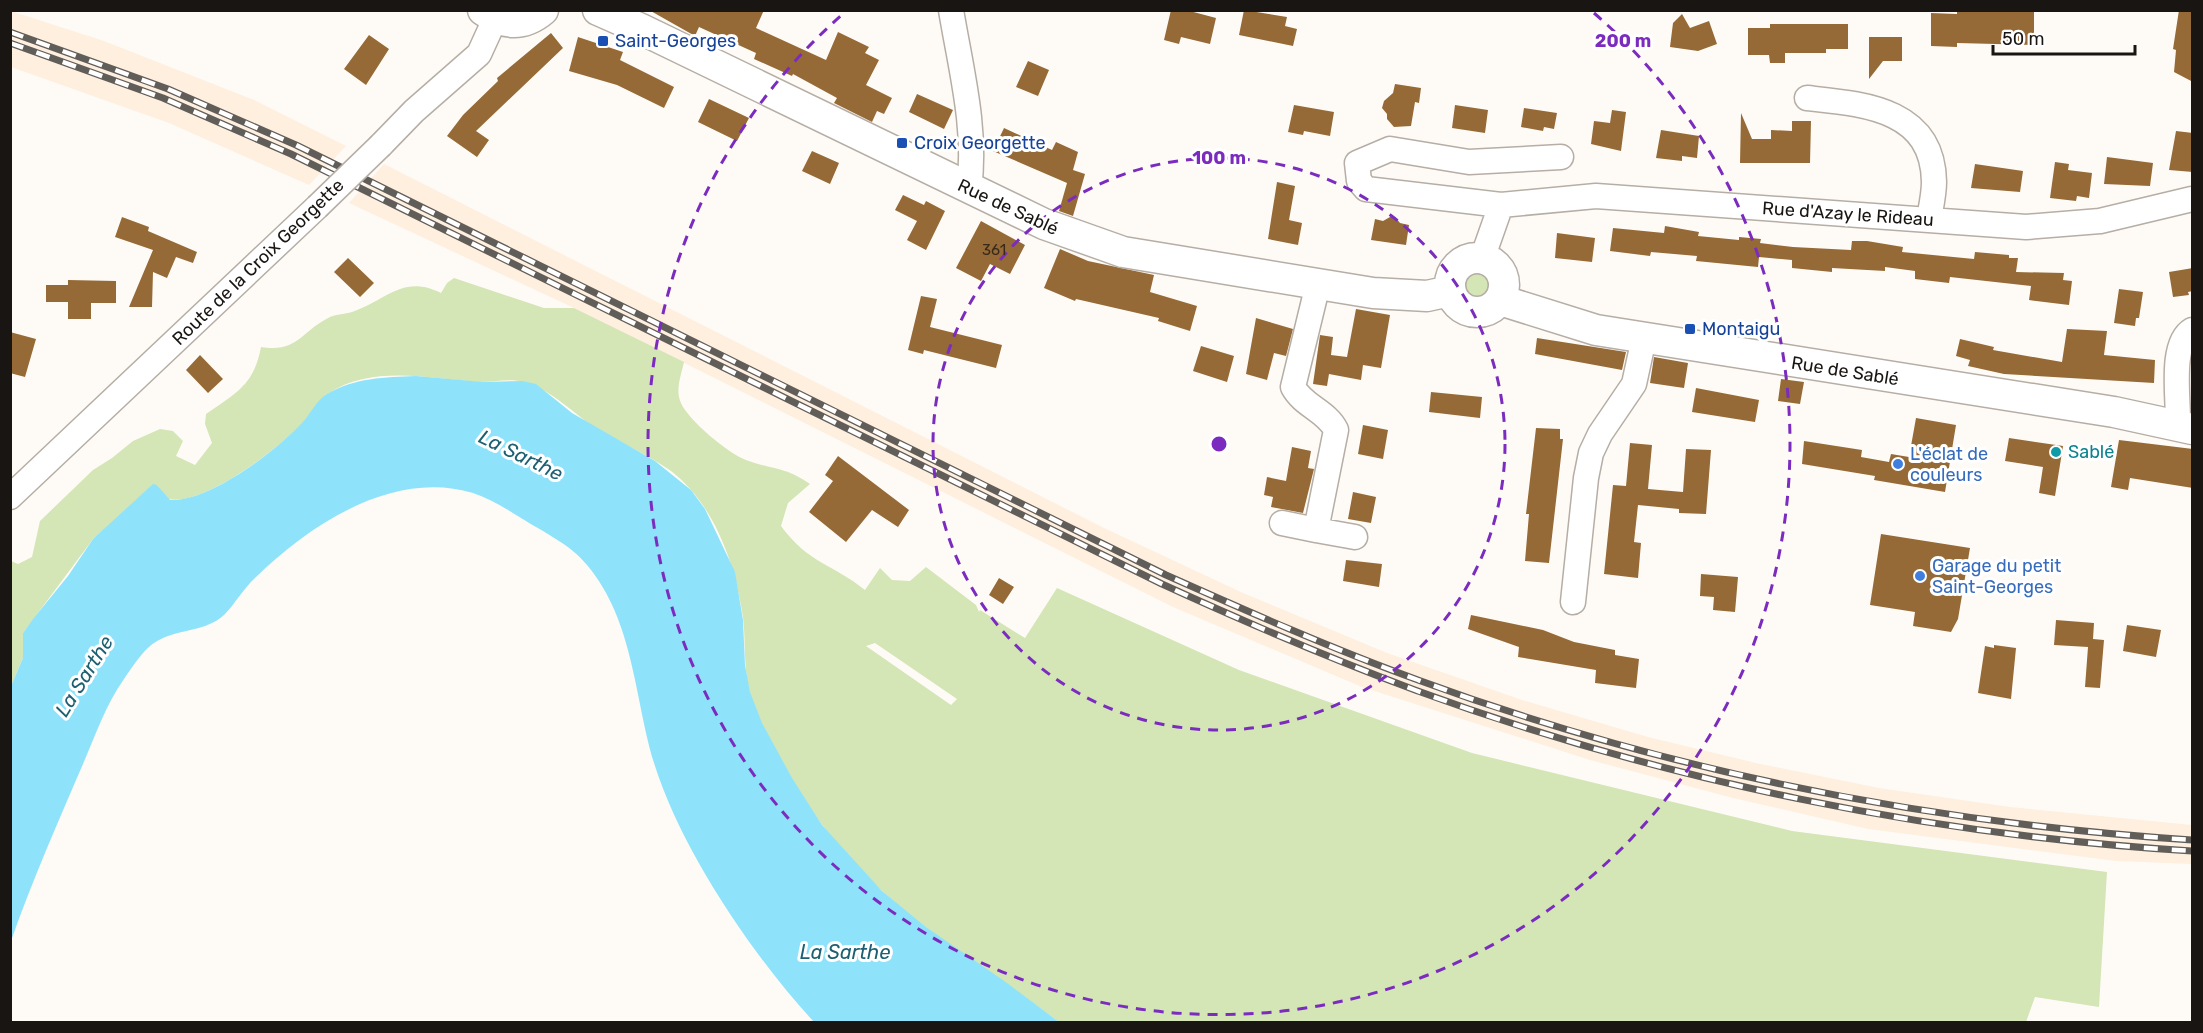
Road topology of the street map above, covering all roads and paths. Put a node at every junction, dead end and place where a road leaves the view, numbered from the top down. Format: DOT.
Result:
graph roads {
  1 [pos="543,10"];
  2 [pos="598,10"];
  3 [pos="951,10"];
  4 [pos="489,15"];
  5 [pos="1807,98"];
  6 [pos="1561,157"];
  7 [pos="969,189"];
  8 [pos="2193,199"];
  9 [pos="1501,205"];
  10 [pos="1929,219"];
  11 [pos="1482,258"];
  12 [pos="1318,284"];
  13 [pos="1450,291"];
  14 [pos="1500,300"];
  15 [pos="2193,330"];
  16 [pos="1644,338"];
  17 [pos="2185,427"];
  18 [pos="10,497"];
  19 [pos="1281,523"];
  20 [pos="1316,530"];
  21 [pos="1355,537"];
  22 [pos="1573,602"];
  1 -- 4 [label="main road"];
  2 -- 7 [label="main road, Rue de Sablé"];
  3 -- 7 [label="street"];
  4 -- 18 [label="street, Route de la Croix Georgette, bridge"];
  5 -- 10 [label="street"];
  6 -- 9 [label="street, Rue d'Azay le Rideau"];
  7 -- 12 [label="main road, Rue de Sablé"];
  8 -- 10 [label="street, Rue d'Azay le Rideau"];
  9 -- 10 [label="street, Rue d'Azay le Rideau"];
  9 -- 11 [label="street"];
  11 -- 13 [label="main road"];
  11 -- 14 [label="main road"];
  12 -- 13 [label="main road, Rue de Sablé"];
  12 -- 20 [label="street"];
  13 -- 14 [label="main road"];
  14 -- 16 [label="main road, Rue de Sablé"];
  15 -- 17 [label="street"];
  16 -- 17 [label="main road, Rue de Sablé"];
  16 -- 22 [label="street"];
  19 -- 20 [label="street"];
  20 -- 21 [label="street"];
}
